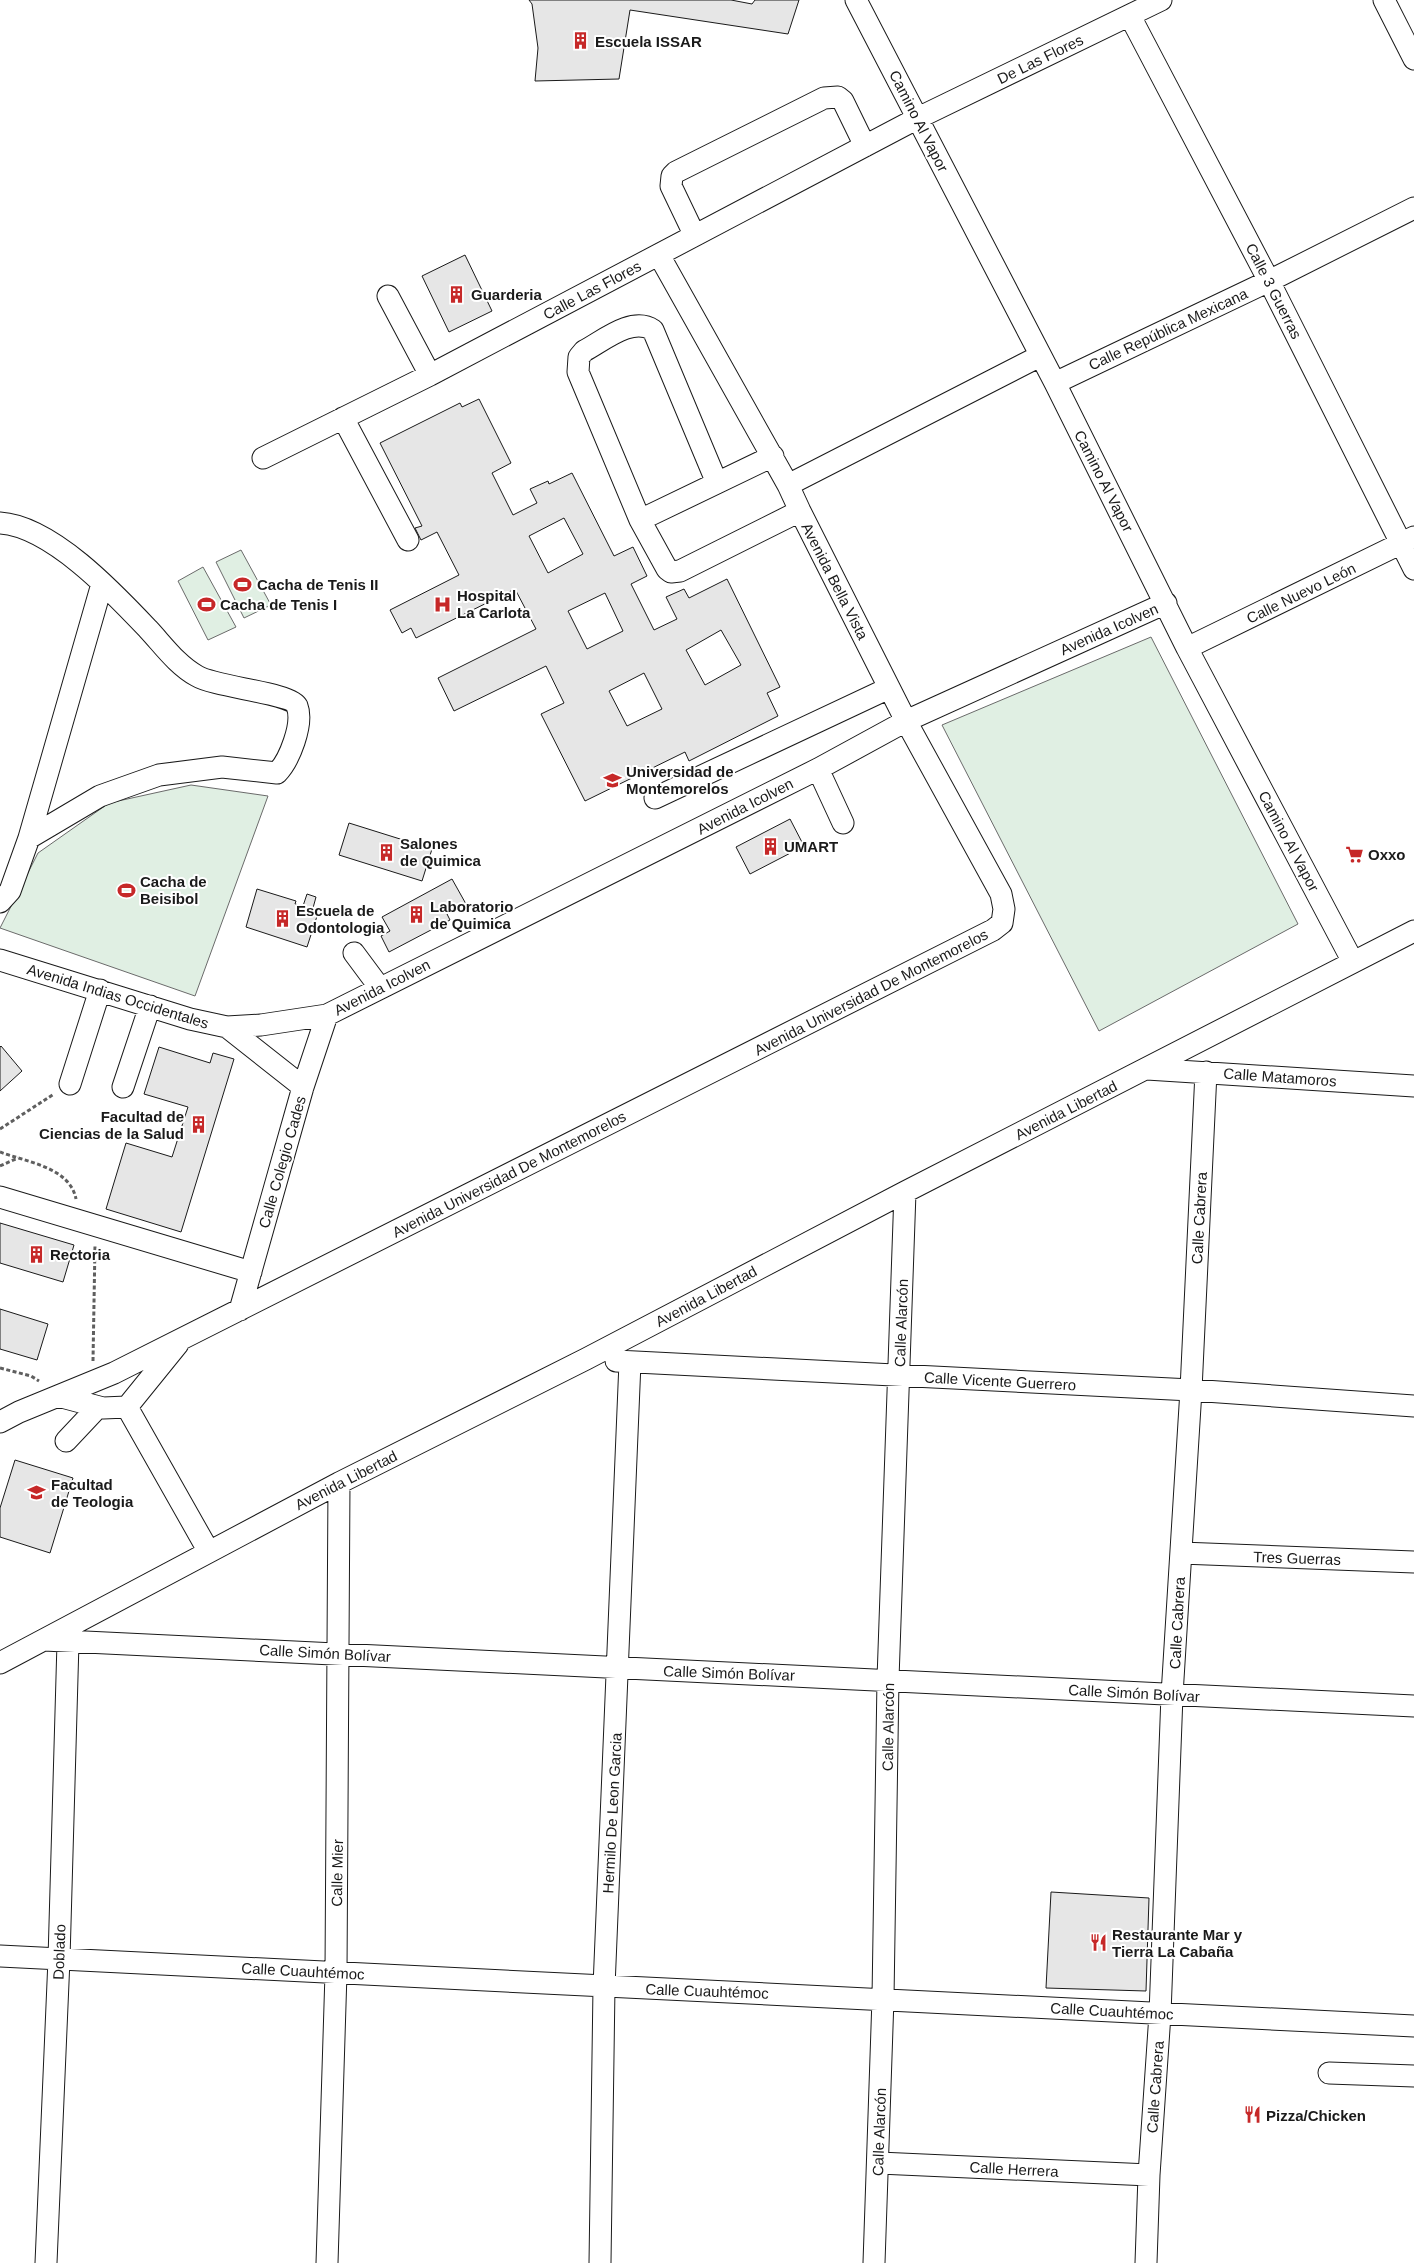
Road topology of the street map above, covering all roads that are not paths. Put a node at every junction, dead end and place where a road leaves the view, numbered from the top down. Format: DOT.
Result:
graph roads {
  1 [pos="856,0"];
  2 [pos="1161,0"];
  3 [pos="1384,0"];
  4 [pos="1130,16"];
  5 [pos="1414,60"];
  6 [pos="918,118"];
  7 [pos="865,146"];
  8 [pos="1414,208"];
  9 [pos="694,234"];
  10 [pos="659,255"];
  11 [pos="1269,281"];
  12 [pos="388,296"];
  13 [pos="1040,356"];
  14 [pos="430,374"];
  15 [pos="1055,383"];
  16 [pos="343,418"];
  17 [pos="773,456"];
  18 [pos="263,458"];
  19 [pos="718,483"];
  20 [pos="788,485"];
  21 [pos="800,511"];
  22 [pos="640,520"];
  23 [pos="0,523"];
  24 [pos="408,540"];
  25 [pos="1407,540"];
  26 [pos="1414,569"];
  27 [pos="102,584"];
  28 [pos="1166,603"];
  29 [pos="1187,648"];
  30 [pos="889,688"];
  31 [pos="906,721"];
  32 [pos="818,769"];
  33 [pos="655,798"];
  34 [pos="843,823"];
  35 [pos="29,838"];
  36 [pos="0,902"];
  37 [pos="1004,909"];
  38 [pos="1414,931"];
  39 [pos="354,953"];
  40 [pos="0,960"];
  41 [pos="1353,962"];
  42 [pos="380,988"];
  43 [pos="100,990"];
  44 [pos="150,1006"];
  45 [pos="327,1015"];
  46 [pos="226,1028"];
  47 [pos="1146,1069"];
  48 [pos="1206,1072"];
  49 [pos="70,1084"];
  50 [pos="1414,1086"];
  51 [pos="123,1087"];
  52 [pos="303,1087"];
  53 [pos="905,1192"];
  54 [pos="0,1197"];
  55 [pos="251,1272"];
  56 [pos="240,1310"];
  57 [pos="184,1336"];
  58 [pos="586,1359"];
  59 [pos="630,1362"];
  60 [pos="104,1377"];
  61 [pos="899,1377"];
  62 [pos="1191,1390"];
  63 [pos="58,1396"];
  64 [pos="134,1400"];
  65 [pos="1414,1406"];
  66 [pos="100,1407"];
  67 [pos="0,1422"];
  68 [pos="66,1440"];
  69 [pos="339,1483"];
  70 [pos="209,1552"];
  71 [pos="1181,1553"];
  72 [pos="1414,1562"];
  73 [pos="44,1640"];
  74 [pos="68,1642"];
  75 [pos="339,1653"];
  76 [pos="0,1663"];
  77 [pos="619,1668"];
  78 [pos="888,1679"];
  79 [pos="1172,1695"];
  80 [pos="1414,1706"];
  81 [pos="0,1956"];
  82 [pos="59,1959"];
  83 [pos="336,1973"];
  84 [pos="604,1987"];
  85 [pos="883,1998"];
  86 [pos="1160,2014"];
  87 [pos="1414,2026"];
  88 [pos="1329,2073"];
  89 [pos="1414,2076"];
  90 [pos="879,2163"];
  91 [pos="1149,2175"];
  92 [pos="46,2263"];
  93 [pos="328,2263"];
  94 [pos="600,2263"];
  95 [pos="874,2263"];
  96 [pos="1146,2263"];
  1 -- 6 [label="street, Camino Al Vapor"];
  2 -- 4 [label="street, De Las Flores"];
  3 -- 5 [label="street"];
  4 -- 6 [label="street, De Las Flores"];
  4 -- 11 [label="street, Calle 3 Guerras"];
  6 -- 7 [label="street, Calle Las Flores"];
  6 -- 13 [label="street, Camino Al Vapor"];
  7 -- 9 [label="street, Calle Las Flores"];
  7 -- 9 [label="street"];
  8 -- 11 [label="street, Calle República Mexicana"];
  9 -- 10 [label="street, Calle Las Flores"];
  10 -- 14 [label="street, Calle Las Flores"];
  10 -- 17 [label="street, Avenida Bella Vista"];
  11 -- 15 [label="street, Calle República Mexicana"];
  11 -- 25 [label="street, Calle 3 Guerras"];
  12 -- 14 [label="street"];
  13 -- 15 [label="street, Camino Al Vapor"];
  13 -- 20 [label="street"];
  14 -- 16 [label="street, Calle Las Flores"];
  15 -- 28 [label="street, Camino Al Vapor"];
  16 -- 18 [label="street, Calle Las Flores"];
  16 -- 24 [label="street"];
  17 -- 19 [label="street"];
  17 -- 20 [label="street, Avenida Bella Vista"];
  19 -- 22 [label="street"];
  19 -- 22 [label="street"];
  20 -- 21 [label="street, Avenida Bella Vista"];
  21 -- 22 [label="street"];
  21 -- 30 [label="street, Avenida Bella Vista"];
  23 -- 27 [label="street"];
  25 -- 26 [label="street, Calle 3 Guerras"];
  25 -- 29 [label="street, Calle Nuevo León"];
  27 -- 35 [label="street"];
  27 -- 35 [label="street"];
  28 -- 29 [label="street, Camino Al Vapor"];
  28 -- 31 [label="street, Avenida Icolven"];
  29 -- 41 [label="street, Camino Al Vapor"];
  30 -- 31 [label="street, Avenida Bella Vista"];
  30 -- 33 [label="street"];
  31 -- 32 [label="street, Avenida Icolven"];
  31 -- 37 [label="street, Avenida Bella Vista"];
  32 -- 34 [label="street"];
  32 -- 42 [label="street, Avenida Icolven"];
  35 -- 36 [label="street"];
  37 -- 56 [label="street, Avenida Universidad De Montemorelos"];
  38 -- 41 [label="street, Avenida Libertad"];
  39 -- 42 [label="street"];
  40 -- 43 [label="street, Avenida Indias Occidentales"];
  41 -- 47 [label="street, Avenida Libertad"];
  42 -- 45 [label="street, Avenida Icolven"];
  43 -- 44 [label="street, Avenida Indias Occidentales"];
  43 -- 49 [label="street"];
  44 -- 46 [label="street, Avenida Indias Occidentales"];
  44 -- 51 [label="street"];
  45 -- 46 [label="street, Avenida Indias Occidentales"];
  45 -- 52 [label="street, Calle Colegio Cades"];
  46 -- 52 [label="street"];
  47 -- 48 [label="street, Calle Matamoros"];
  47 -- 53 [label="street, Avenida Libertad"];
  48 -- 50 [label="street, Calle Matamoros"];
  48 -- 62 [label="street, Calle Cabrera"];
  52 -- 55 [label="street, Calle Colegio Cades"];
  53 -- 58 [label="street, Avenida Libertad"];
  53 -- 61 [label="street, Calle Alarcón"];
  54 -- 55 [label="street"];
  55 -- 56 [label="street, Calle Colegio Cades"];
  56 -- 57 [label="street, Avenida Universidad De Montemorelos"];
  57 -- 60 [label="street, Avenida Universidad De Montemorelos"];
  57 -- 64 [label="street"];
  58 -- 59 [label="street, Calle Vicente Guerrero"];
  58 -- 69 [label="street, Avenida Libertad"];
  59 -- 61 [label="street, Calle Vicente Guerrero"];
  59 -- 77 [label="street, Hermilo De Leon Garcia"];
  60 -- 63 [label="street, Avenida Universidad De Montemorelos"];
  60 -- 64 [label="street"];
  60 -- 66 [label="street"];
  61 -- 62 [label="street, Calle Vicente Guerrero"];
  61 -- 78 [label="street, Calle Alarcón"];
  62 -- 65 [label="street, Calle Vicente Guerrero"];
  62 -- 71 [label="street, Calle Cabrera"];
  63 -- 66 [label="street"];
  63 -- 67 [label="street, Avenida Universidad De Montemorelos"];
  64 -- 66 [label="street"];
  64 -- 70 [label="street"];
  66 -- 68 [label="street"];
  69 -- 70 [label="street, Avenida Libertad"];
  69 -- 75 [label="street, Calle Mier"];
  70 -- 73 [label="street, Avenida Libertad"];
  71 -- 72 [label="street, Tres Guerras"];
  71 -- 79 [label="street, Calle Cabrera"];
  73 -- 74 [label="street, Calle Simón Bolívar"];
  73 -- 76 [label="street, Avenida Libertad"];
  74 -- 75 [label="street, Calle Simón Bolívar"];
  74 -- 82 [label="street, Doblado"];
  75 -- 77 [label="street, Calle Simón Bolívar"];
  75 -- 83 [label="street, Calle Mier"];
  77 -- 78 [label="street, Calle Simón Bolívar"];
  77 -- 84 [label="street, Hermilo De Leon Garcia"];
  78 -- 79 [label="street, Calle Simón Bolívar"];
  78 -- 85 [label="street, Calle Alarcón"];
  79 -- 80 [label="street, Calle Simón Bolívar"];
  79 -- 86 [label="street, Calle Cabrera"];
  81 -- 82 [label="street, Calle Cuauhtémoc"];
  82 -- 83 [label="street, Calle Cuauhtémoc"];
  82 -- 92 [label="street, Doblado"];
  83 -- 84 [label="street, Calle Cuauhtémoc"];
  83 -- 93 [label="street, Calle Mier"];
  84 -- 85 [label="street, Calle Cuauhtémoc"];
  84 -- 94 [label="street, Hermilo De Leon Garcia"];
  85 -- 86 [label="street, Calle Cuauhtémoc"];
  85 -- 90 [label="street, Calle Alarcón"];
  86 -- 87 [label="street, Calle Cuauhtémoc"];
  86 -- 91 [label="street, Calle Cabrera"];
  88 -- 89 [label="street"];
  90 -- 91 [label="street, Calle Herrera"];
  90 -- 95 [label="street, Calle Alarcón"];
  91 -- 96 [label="street, Calle Cabrera"];
}
